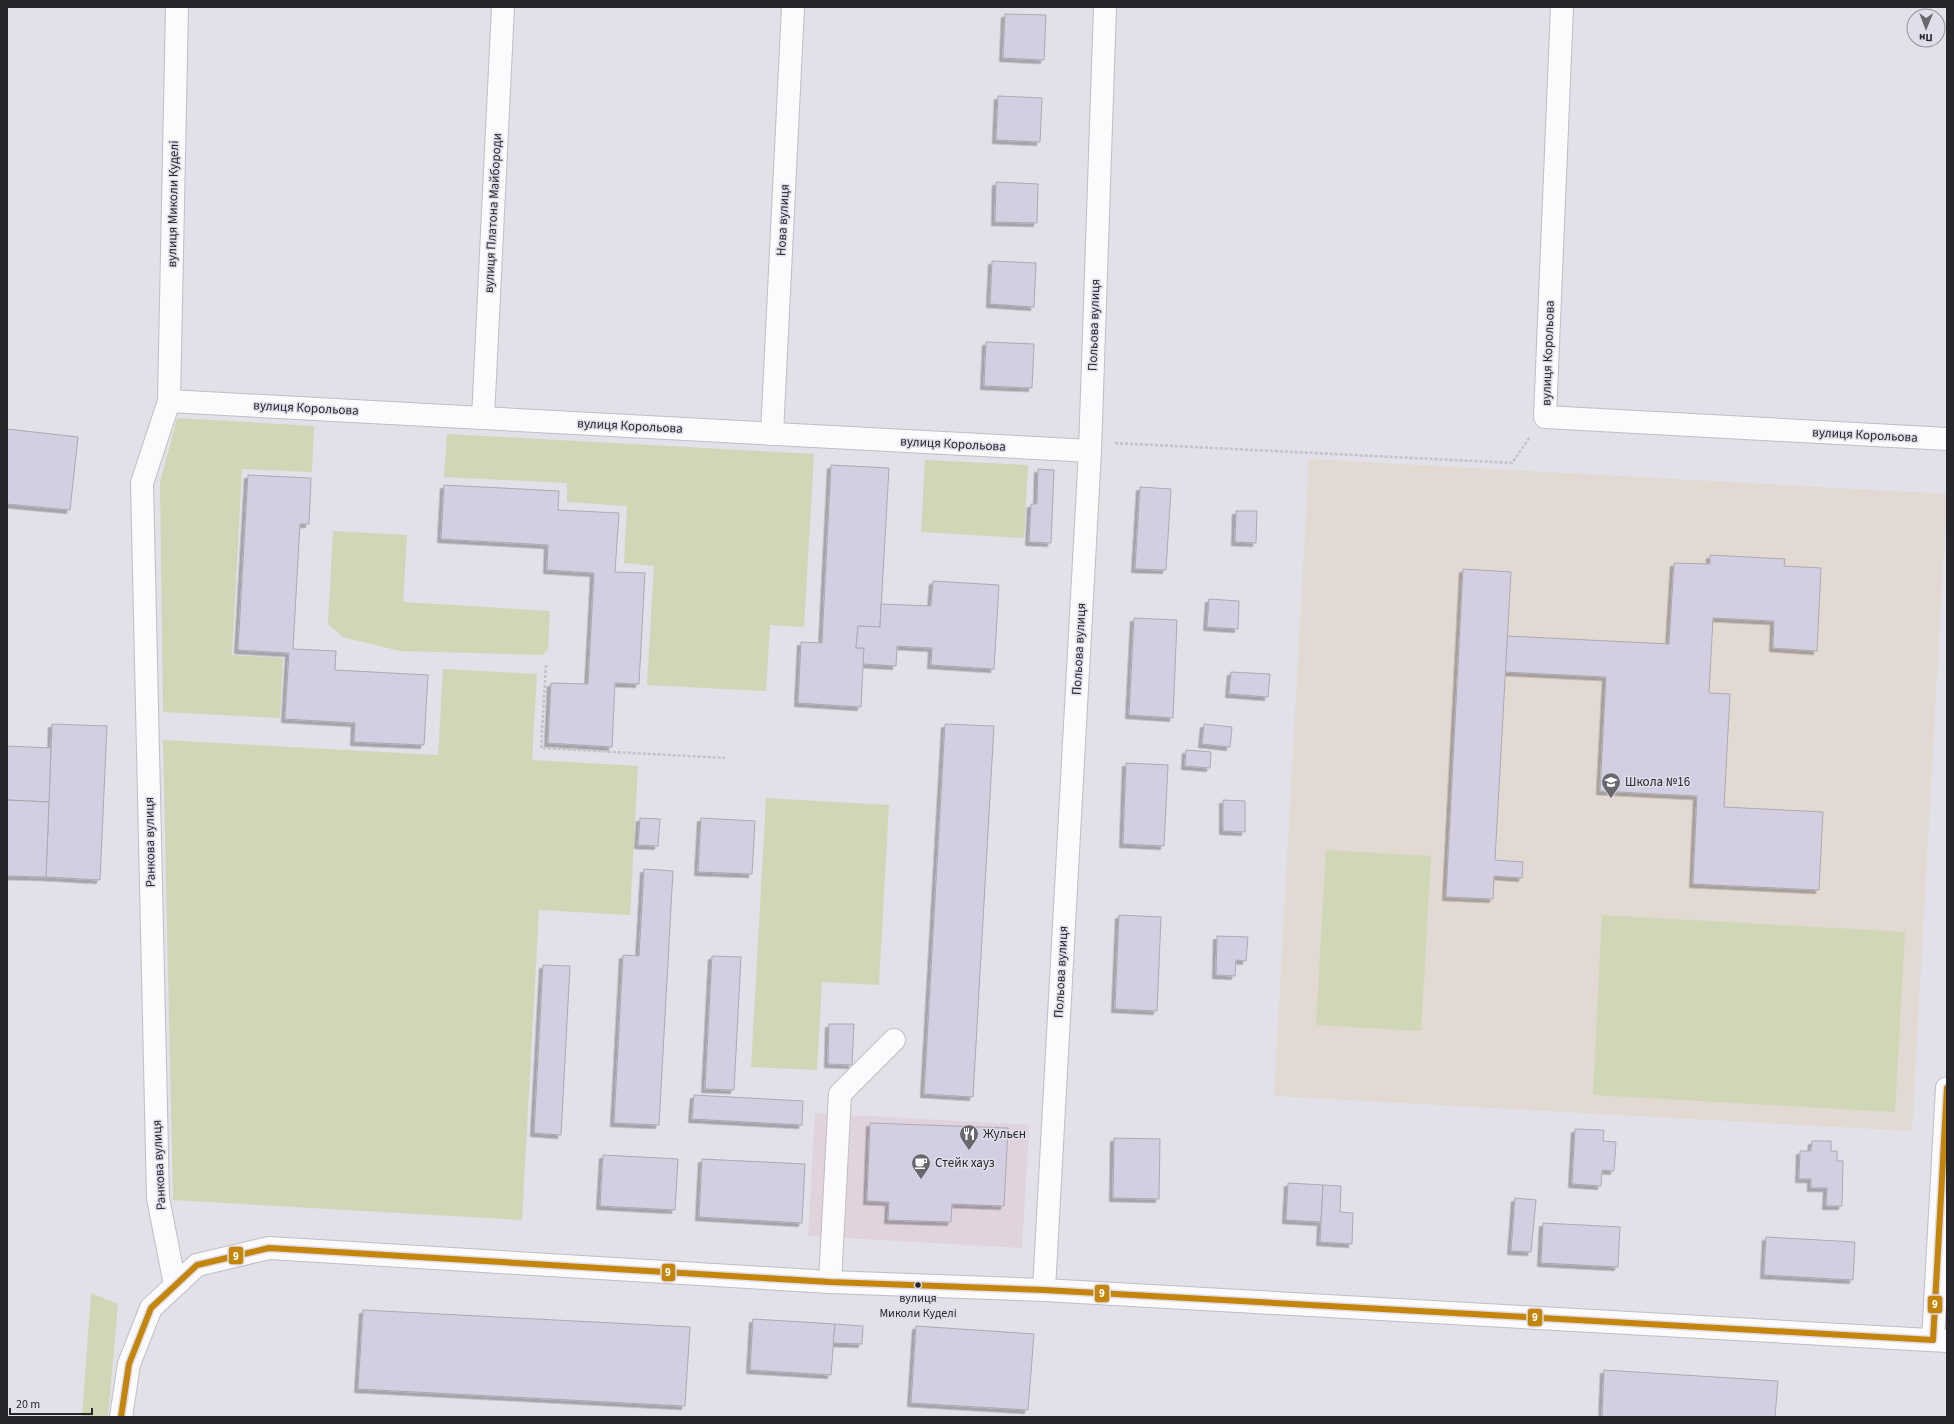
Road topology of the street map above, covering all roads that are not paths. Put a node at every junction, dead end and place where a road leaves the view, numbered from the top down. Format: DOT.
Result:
graph roads {
  1 [pos="176,7"];
  2 [pos="503,7"];
  3 [pos="793,7"];
  4 [pos="1105,7"];
  5 [pos="1562,7"];
  6 [pos="169,401"];
  7 [pos="484,418"];
  8 [pos="772,434"];
  9 [pos="1947,439"];
  10 [pos="1090,451"];
  11 [pos="894,1040"];
  12 [pos="1947,1088"];
  13 [pos="830,1282"];
  14 [pos="175,1285"];
  15 [pos="1044,1290"];
  16 [pos="1940,1341"];
  17 [pos="121,1417"];
  1 -- 6 [label="street, вулиця Миколи Куделі"];
  2 -- 7 [label="street, вулиця Платона Майбороди"];
  3 -- 8 [label="street, Нова вулиця"];
  4 -- 10 [label="street, Польова вулиця"];
  5 -- 9 [label="street, вулиця Корольова"];
  6 -- 7 [label="street, вулиця Корольова"];
  6 -- 14 [label="street, Ранкова вулиця"];
  7 -- 8 [label="street, вулиця Корольова"];
  8 -- 10 [label="street, вулиця Корольова"];
  10 -- 15 [label="street, Польова вулиця"];
  11 -- 13 [label="street"];
  12 -- 16 [label="street"];
  13 -- 14 [label="street"];
  13 -- 15 [label="street"];
  14 -- 17 [label="street"];
  15 -- 16 [label="street"];
}
